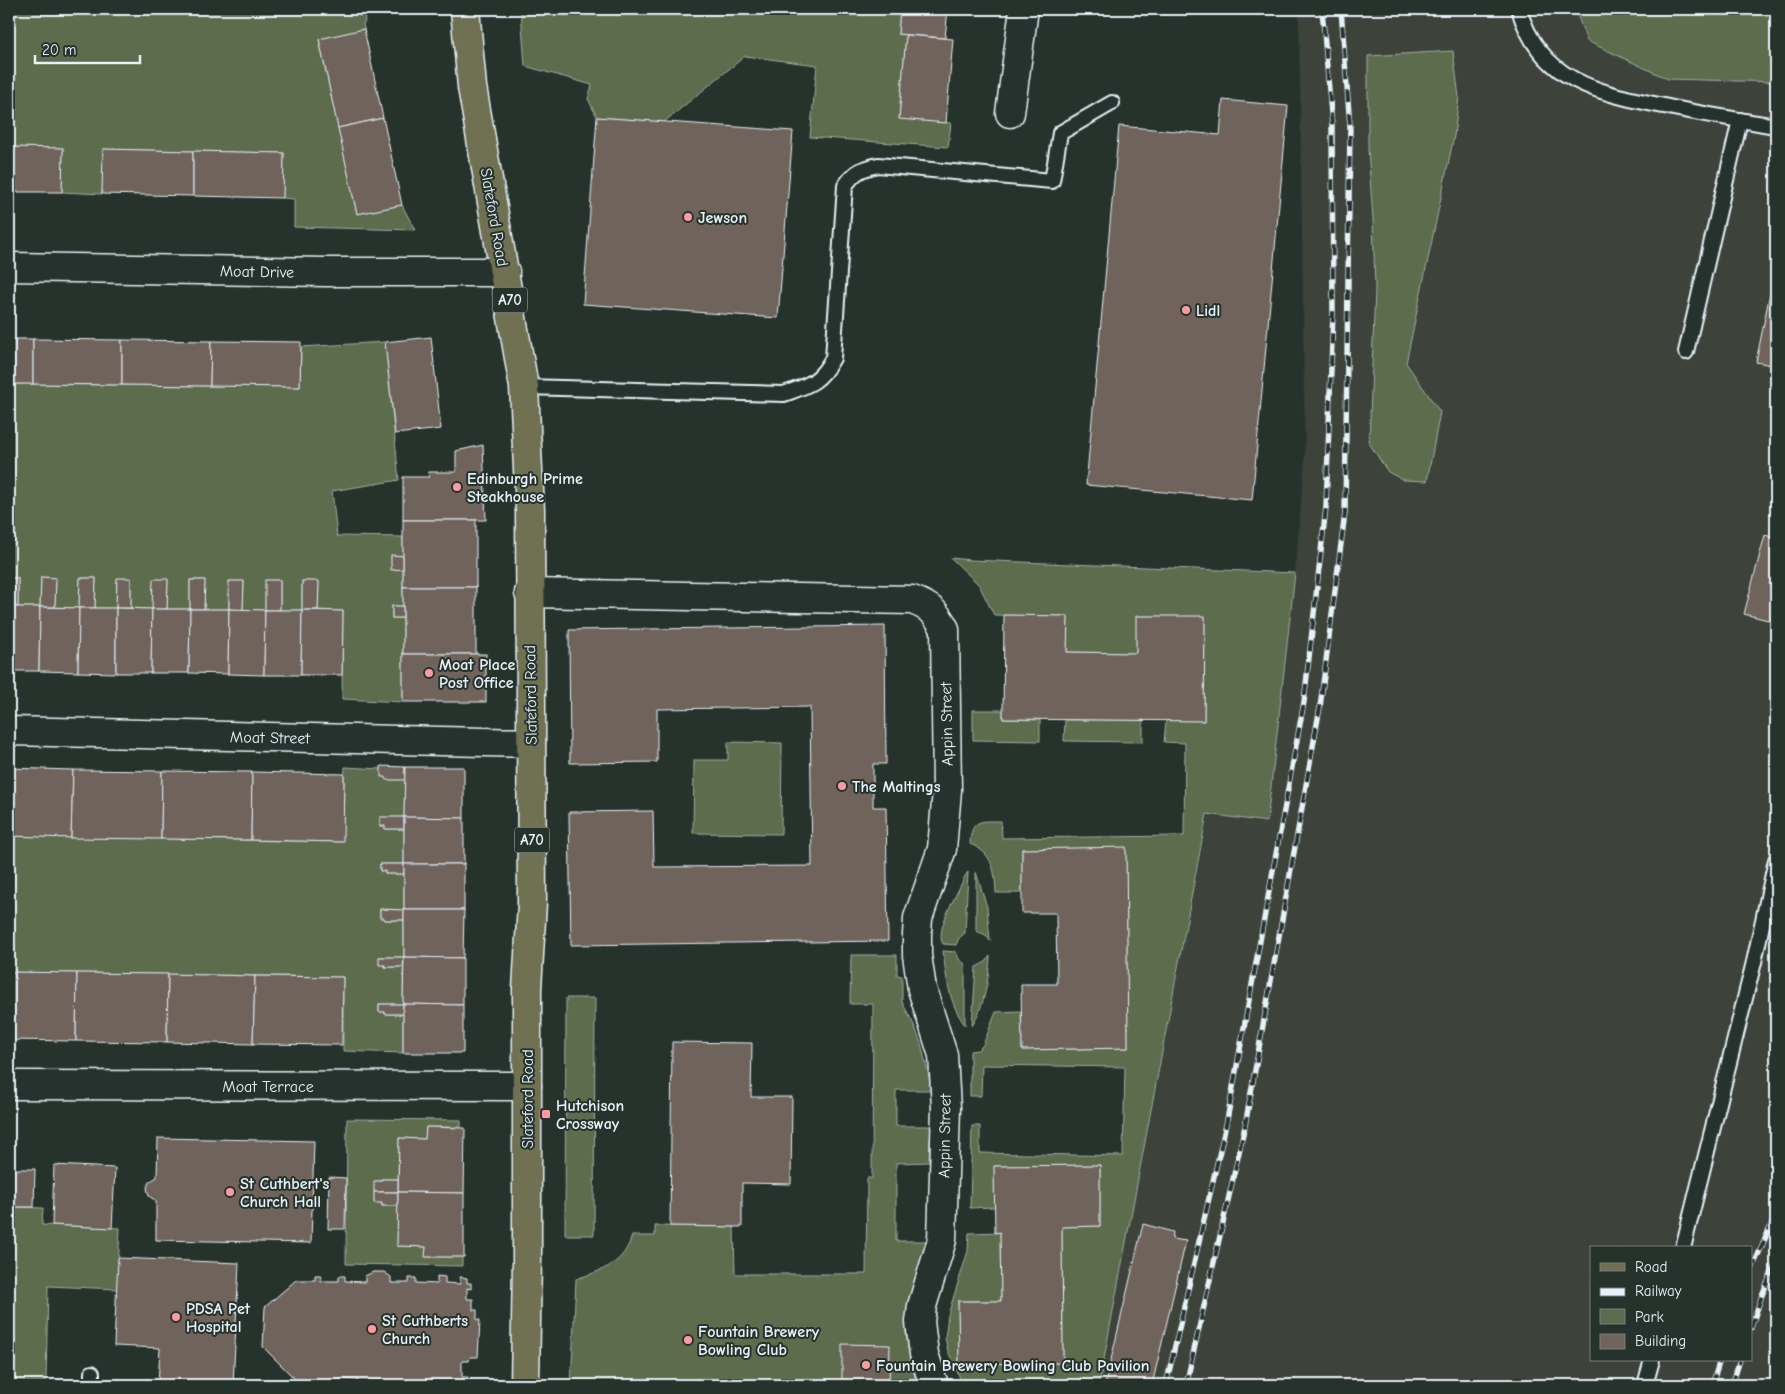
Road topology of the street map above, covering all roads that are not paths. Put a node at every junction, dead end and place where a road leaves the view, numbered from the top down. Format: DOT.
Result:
graph roads {
  1 [pos="465,9"];
  2 [pos="1024,9"];
  3 [pos="1519,9"];
  4 [pos="1112,104"];
  5 [pos="1010,113"];
  6 [pos="1740,120"];
  7 [pos="1776,126"];
  8 [pos="9,267"];
  9 [pos="505,272"];
  10 [pos="1686,352"];
  11 [pos="524,387"];
  12 [pos="529,593"];
  13 [pos="9,731"];
  14 [pos="531,743"];
  15 [pos="1776,860"];
  16 [pos="9,1085"];
  17 [pos="527,1086"];
  18 [pos="1683,1246"];
  19 [pos="1651,1362"];
  20 [pos="525,1385"];
  21 [pos="934,1385"];
  22 [pos="1645,1385"];
  1 -- 9 [label="main road, Slateford Road / A70"];
  2 -- 5 [label="street"];
  3 -- 6 [label="lane"];
  4 -- 11 [label="lane"];
  6 -- 7 [label="lane"];
  6 -- 10 [label="lane"];
  8 -- 9 [label="street, Moat Drive"];
  9 -- 11 [label="main road, Slateford Road / A70"];
  11 -- 12 [label="main road, Slateford Road / A70"];
  12 -- 14 [label="main road, Slateford Road / A70"];
  12 -- 21 [label="street, Appin Street"];
  13 -- 14 [label="street, Moat Street"];
  14 -- 17 [label="main road, Slateford Road / A70"];
  15 -- 18 [label="lane"];
  16 -- 17 [label="street, Moat Terrace"];
  17 -- 20 [label="main road, Slateford Road / A70"];
  19 -- 22 [label="lane"];
}
